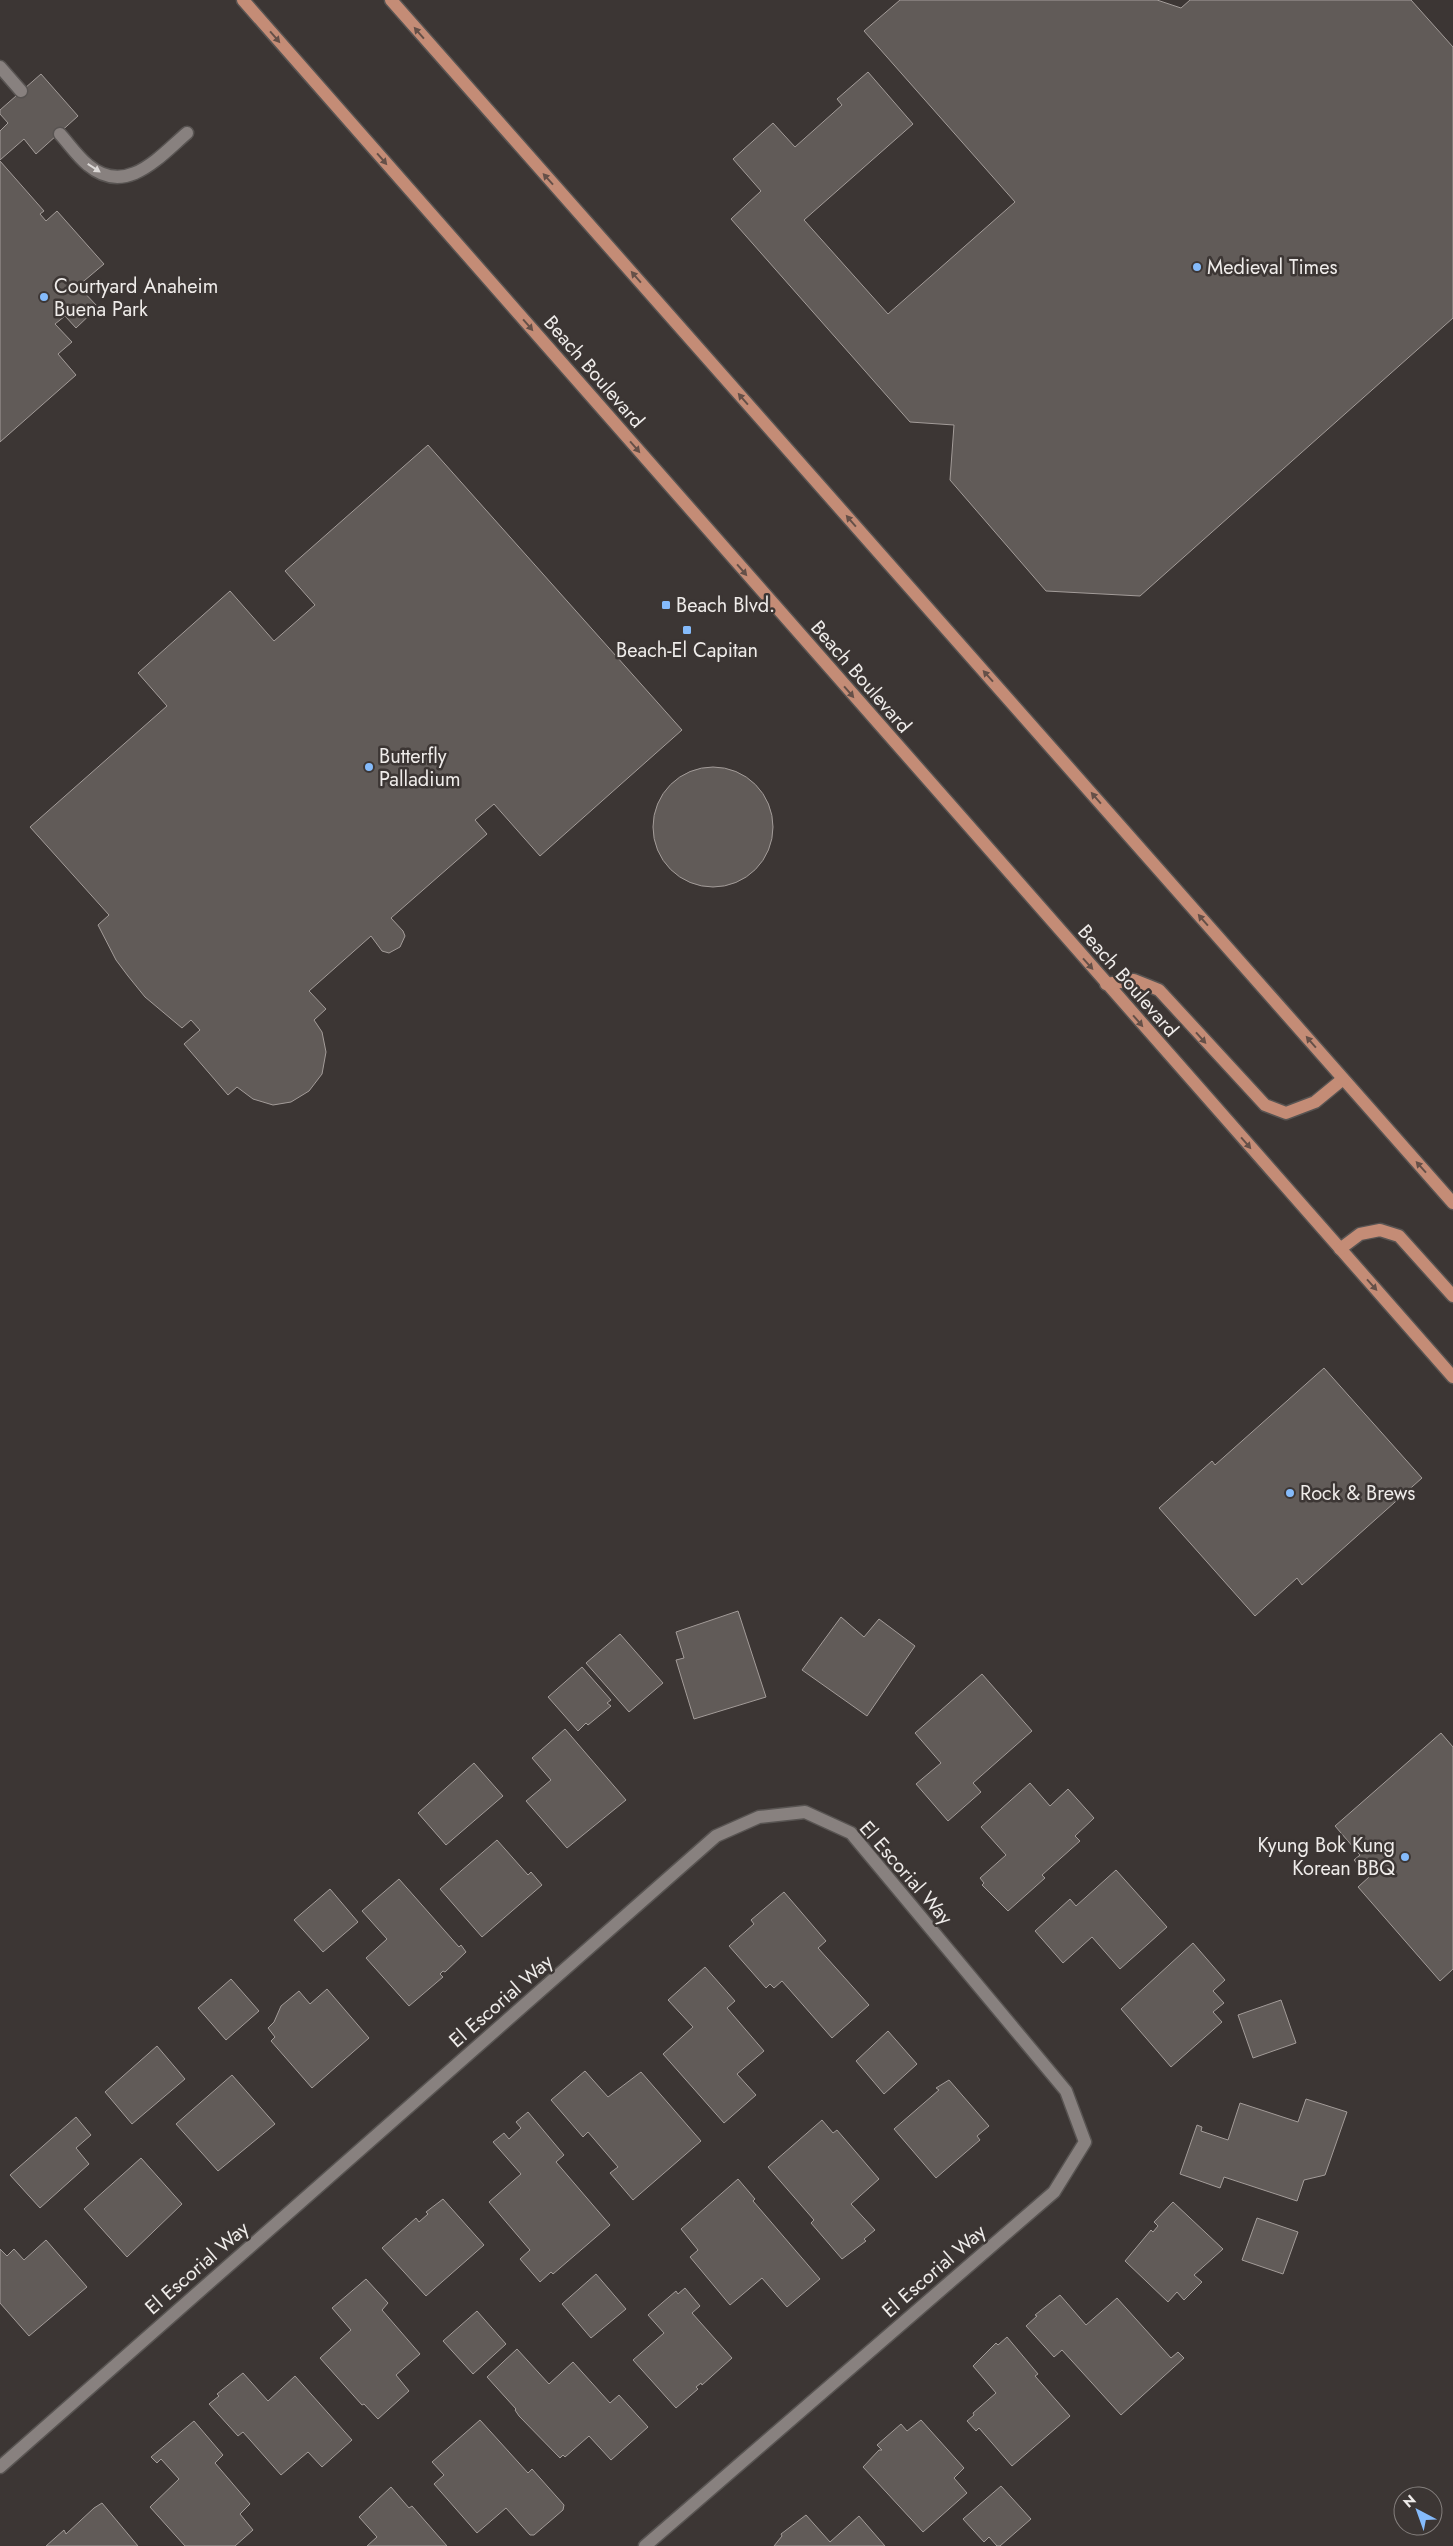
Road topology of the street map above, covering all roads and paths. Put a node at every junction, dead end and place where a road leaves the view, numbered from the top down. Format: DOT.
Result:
graph roads {
  1 [pos="243,0"];
  2 [pos="391,0"];
  3 [pos="0,67"];
  4 [pos="21,91"];
  5 [pos="187,133"];
  6 [pos="60,134"];
  7 [pos="1106,984"];
  8 [pos="1343,1079"];
  9 [pos="1453,1203"];
  10 [pos="1340,1249"];
  11 [pos="1453,1296"];
  12 [pos="1453,1377"];
  13 [pos="0,2467"];
  14 [pos="645,2546"];
  1 -- 7 [label="main road, Beach Boulevard, one-way"];
  8 -- 2 [label="main road, one-way"];
  3 -- 4 [label="street"];
  6 -- 5 [label="street, one-way"];
  7 -- 8 [label="main road, one-way"];
  7 -- 10 [label="main road, Beach Boulevard, one-way"];
  9 -- 8 [label="main road, one-way"];
  10 -- 11 [label="main road"];
  10 -- 12 [label="main road, Beach Boulevard, one-way"];
  13 -- 14 [label="street, El Escorial Way"];
}
